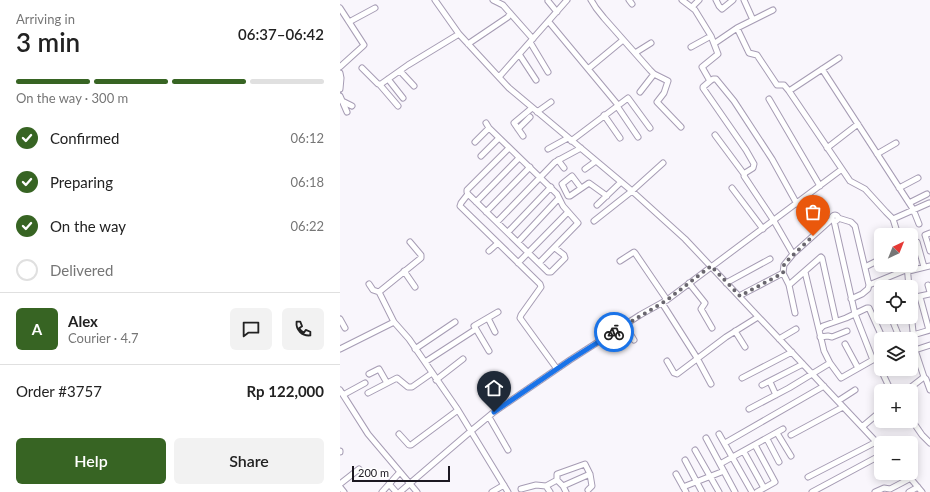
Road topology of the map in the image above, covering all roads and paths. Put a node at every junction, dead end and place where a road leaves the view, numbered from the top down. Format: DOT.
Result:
graph roads {
  1 [pos="435,0"];
  2 [pos="493,0"];
  3 [pos="567,0"];
  4 [pos="591,0"];
  5 [pos="682,0"];
  6 [pos="699,0"];
  7 [pos="716,0"];
  8 [pos="733,0"];
  9 [pos="744,0"];
  10 [pos="548,1"];
  11 [pos="692,7"];
  12 [pos="340,8"];
  13 [pos="375,8"];
  14 [pos="773,10"];
  15 [pos="557,12"];
  16 [pos="510,13"];
  17 [pos="753,20"];
  18 [pos="350,22"];
  19 [pos="549,22"];
  20 [pos="737,28"];
  21 [pos="459,34"];
  22 [pos="711,36"];
  23 [pos="532,40"];
  24 [pos="622,40"];
  25 [pos="651,43"];
  26 [pos="714,43"];
  27 [pos="468,44"];
  28 [pos="691,47"];
  29 [pos="635,53"];
  30 [pos="519,54"];
  31 [pos="839,58"];
  32 [pos="340,67"];
  33 [pos="362,68"];
  34 [pos="588,69"];
  35 [pos="822,69"];
  36 [pos="400,71"];
  37 [pos="548,72"];
  38 [pos="340,73"];
  39 [pos="654,74"];
  40 [pos="499,77"];
  41 [pos="388,79"];
  42 [pos="536,80"];
  43 [pos="710,81"];
  44 [pos="380,85"];
  45 [pos="414,86"];
  46 [pos="340,89"];
  47 [pos="789,91"];
  48 [pos="640,92"];
  49 [pos="341,98"];
  50 [pos="403,98"];
  51 [pos="769,99"];
  52 [pos="551,102"];
  53 [pos="352,106"];
  54 [pos="398,106"];
  55 [pos="618,106"];
  56 [pos="532,108"];
  57 [pos="347,112"];
  58 [pos="537,112"];
  59 [pos="604,115"];
  60 [pos="530,116"];
  61 [pos="858,124"];
  62 [pos="681,127"];
  63 [pos="650,128"];
  64 [pos="518,129"];
  65 [pos="715,135"];
  66 [pos="523,136"];
  67 [pos="638,137"];
  68 [pos="499,138"];
  69 [pos="620,138"];
  70 [pos="570,139"];
  71 [pos="475,142"];
  72 [pos="896,144"];
  73 [pos="510,148"];
  74 [pos="581,148"];
  75 [pos="827,148"];
  76 [pos="548,150"];
  77 [pos="878,154"];
  78 [pos="481,156"];
  79 [pos="519,158"];
  80 [pos="558,160"];
  81 [pos="596,161"];
  82 [pos="663,163"];
  83 [pos="530,167"];
  84 [pos="564,168"];
  85 [pos="585,169"];
  86 [pos="842,169"];
  87 [pos="744,174"];
  88 [pos="541,177"];
  89 [pos="918,178"];
  90 [pos="621,182"];
  91 [pos="820,186"];
  92 [pos="551,187"];
  93 [pos="581,188"];
  94 [pos="732,188"];
  95 [pos="899,188"];
  96 [pos="632,191"];
  97 [pos="468,194"];
  98 [pos="927,194"];
  99 [pos="607,196"];
  100 [pos="559,198"];
  101 [pos="476,202"];
  102 [pos="909,203"];
  103 [pos="928,203"];
  104 [pos="797,204"];
  105 [pos="597,205"];
  106 [pos="914,209"];
  107 [pos="486,212"];
  108 [pos="568,212"];
  109 [pos="835,219"];
  110 [pos="893,219"];
  111 [pos="774,220"];
  112 [pos="594,221"];
  113 [pos="497,222"];
  114 [pos="919,224"];
  115 [pos="896,228"];
  116 [pos="763,229"];
  117 [pos="508,232"];
  118 [pos="930,233"];
  119 [pos="410,242"];
  120 [pos="498,242"];
  121 [pos="518,242"];
  122 [pos="918,246"];
  123 [pos="555,248"];
  124 [pos="489,251"];
  125 [pos="930,251"];
  126 [pos="529,253"];
  127 [pos="793,254"];
  128 [pos="770,259"];
  129 [pos="620,261"];
  130 [pos="874,262"];
  131 [pos="518,263"];
  132 [pos="539,263"];
  133 [pos="711,266"];
  134 [pos="864,266"];
  135 [pos="930,266"];
  136 [pos="918,268"];
  137 [pos="924,268"];
  138 [pos="404,271"];
  139 [pos="805,272"];
  140 [pos="899,272"];
  141 [pos="783,273"];
  142 [pos="689,283"];
  143 [pos="726,283"];
  144 [pos="369,284"];
  145 [pos="789,285"];
  146 [pos="869,285"];
  147 [pos="928,285"];
  148 [pos="415,287"];
  149 [pos="379,292"];
  150 [pos="930,293"];
  151 [pos="740,296"];
  152 [pos="920,296"];
  153 [pos="851,300"];
  154 [pos="665,302"];
  155 [pos="498,312"];
  156 [pos="795,313"];
  157 [pos="855,314"];
  158 [pos="758,317"];
  159 [pos="488,318"];
  160 [pos="340,319"];
  161 [pos="836,321"];
  162 [pos="394,322"];
  163 [pos="455,322"];
  164 [pos="625,325"];
  165 [pos="346,328"];
  166 [pos="712,328"];
  167 [pos="476,329"];
  168 [pos="796,329"];
  169 [pos="819,330"];
  170 [pos="929,330"];
  171 [pos="847,331"];
  172 [pos="495,332"];
  173 [pos="735,332"];
  174 [pos="880,332"];
  175 [pos="918,333"];
  176 [pos="820,337"];
  177 [pos="779,339"];
  178 [pos="634,340"];
  179 [pos="845,344"];
  180 [pos="930,345"];
  181 [pos="745,347"];
  182 [pos="340,349"];
  183 [pos="415,349"];
  184 [pos="918,349"];
  185 [pos="489,351"];
  186 [pos="792,352"];
  187 [pos="697,358"];
  188 [pos="463,359"];
  189 [pos="873,360"];
  190 [pos="918,360"];
  191 [pos="666,361"];
  192 [pos="424,362"];
  193 [pos="830,363"];
  194 [pos="803,364"];
  195 [pos="919,364"];
  196 [pos="858,368"];
  197 [pos="557,369"];
  198 [pos="432,373"];
  199 [pos="812,373"];
  200 [pos="369,374"];
  201 [pos="926,377"];
  202 [pos="742,378"];
  203 [pos="436,380"];
  204 [pos="770,382"];
  205 [pos="365,383"];
  206 [pos="387,383"];
  207 [pos="711,384"];
  208 [pos="916,384"];
  209 [pos="762,385"];
  210 [pos="824,386"];
  211 [pos="855,390"];
  212 [pos="930,390"];
  213 [pos="342,392"];
  214 [pos="368,393"];
  215 [pos="776,395"];
  216 [pos="838,401"];
  217 [pos="843,407"];
  218 [pos="749,409"];
  219 [pos="458,410"];
  220 [pos="874,416"];
  221 [pos="488,417"];
  222 [pos="862,427"];
  223 [pos="917,428"];
  224 [pos="783,429"];
  225 [pos="471,431"];
  226 [pos="777,433"];
  227 [pos="399,434"];
  228 [pos="719,434"];
  229 [pos="791,435"];
  230 [pos="706,438"];
  231 [pos="767,439"];
  232 [pos="874,440"];
  233 [pos="725,443"];
  234 [pos="874,443"];
  235 [pos="930,443"];
  236 [pos="755,445"];
  237 [pos="508,450"];
  238 [pos="695,450"];
  239 [pos="744,452"];
  240 [pos="791,456"];
  241 [pos="733,457"];
  242 [pos="874,459"];
  243 [pos="684,460"];
  244 [pos="779,462"];
  245 [pos="720,464"];
  246 [pos="359,469"];
  247 [pos="724,471"];
  248 [pos="400,472"];
  249 [pos="590,474"];
  250 [pos="676,474"];
  251 [pos="710,476"];
  252 [pos="808,477"];
  253 [pos="557,480"];
  254 [pos="908,480"];
  255 [pos="913,480"];
  256 [pos="696,482"];
  257 [pos="409,483"];
  258 [pos="389,484"];
  259 [pos="340,485"];
  260 [pos="504,485"];
  261 [pos="546,486"];
  262 [pos="563,486"];
  263 [pos="683,487"];
  264 [pos="918,487"];
  265 [pos="764,488"];
  266 [pos="521,490"];
  267 [pos="588,490"];
  268 [pos="344,492"];
  269 [pos="382,492"];
  270 [pos="396,492"];
  271 [pos="400,492"];
  272 [pos="417,492"];
  273 [pos="492,492"];
  274 [pos="508,492"];
  275 [pos="515,492"];
  276 [pos="550,492"];
  277 [pos="566,492"];
  278 [pos="686,492"];
  279 [pos="702,492"];
  280 [pos="719,492"];
  281 [pos="735,492"];
  282 [pos="752,492"];
  283 [pos="757,492"];
  284 [pos="812,492"];
  285 [pos="875,492"];
  286 [pos="909,492"];
  287 [pos="922,492"];
  1 -- 21 [label="street"];
  2 -- 16 [label="street"];
  3 -- 15 [label="street"];
  4 -- 24 [label="street"];
  5 -- 11 [label="street"];
  6 -- 11 [label="street"];
  7 -- 8 [label="street"];
  9 -- 17 [label="street"];
  10 -- 15 [label="street"];
  11 -- 22 [label="street"];
  12 -- 18 [label="street"];
  13 -- 18 [label="street"];
  14 -- 17 [label="street"];
  15 -- 19 [label="street"];
  16 -- 23 [label="street"];
  16 -- 27 [label="street"];
  17 -- 20 [label="street"];
  18 -- 32 [label="street"];
  19 -- 23 [label="street"];
  19 -- 34 [label="street"];
  20 -- 26 [label="street"];
  20 -- 47 [label="street"];
  21 -- 27 [label="street"];
  21 -- 36 [label="street"];
  22 -- 26 [label="street"];
  22 -- 28 [label="street"];
  23 -- 30 [label="street"];
  23 -- 37 [label="street"];
  24 -- 29 [label="street"];
  24 -- 34 [label="street"];
  25 -- 29 [label="street"];
  26 -- 43 [label="street"];
  27 -- 40 [label="street"];
  29 -- 39 [label="street"];
  30 -- 40 [label="street"];
  30 -- 42 [label="street"];
  31 -- 35 [label="street"];
  33 -- 44 [label="street"];
  34 -- 55 [label="street"];
  35 -- 47 [label="street"];
  35 -- 61 [label="street"];
  36 -- 41 [label="street"];
  36 -- 45 [label="street"];
  38 -- 46 [label="street"];
  39 -- 48 [label="street"];
  39 -- 62 [label="street"];
  40 -- 56 [label="street"];
  41 -- 44 [label="street"];
  41 -- 50 [label="street"];
  43 -- 87 [label="street"];
  43 -- 104 [label="street"];
  44 -- 54 [label="street"];
  47 -- 75 [label="street"];
  49 -- 53 [label="street"];
  49 -- 57 [label="street"];
  51 -- 91 [label="street"];
  52 -- 58 [label="street"];
  55 -- 59 [label="street"];
  55 -- 63 [label="street"];
  55 -- 67 [label="street"];
  56 -- 58 [label="street"];
  56 -- 64 [label="street"];
  58 -- 70 [label="street"];
  59 -- 69 [label="street"];
  59 -- 70 [label="street"];
  60 -- 64 [label="street"];
  61 -- 75 [label="street"];
  61 -- 77 [label="street"];
  64 -- 66 [label="street"];
  65 -- 87 [label="street"];
  68 -- 71 [label="street"];
  68 -- 73 [label="street"];
  68 -- 78 [label="street"];
  70 -- 74 [label="street"];
  70 -- 76 [label="street"];
  72 -- 77 [label="street"];
  73 -- 79 [label="street"];
  73 -- 97 [label="street"];
  74 -- 80 [label="street"];
  74 -- 81 [label="street"];
  75 -- 86 [label="street"];
  77 -- 95 [label="street"];
  79 -- 83 [label="street"];
  79 -- 101 [label="street"];
  80 -- 84 [label="street"];
  80 -- 88 [label="street"];
  81 -- 85 [label="street"];
  81 -- 90 [label="street"];
  82 -- 96 [label="street"];
  83 -- 88 [label="street"];
  83 -- 107 [label="street"];
  86 -- 91 [label="street"];
  86 -- 110 [label="street"];
  87 -- 111 [label="street"];
  88 -- 92 [label="street"];
  88 -- 113 [label="street"];
  89 -- 95 [label="street"];
  90 -- 96 [label="street"];
  90 -- 99 [label="street"];
  91 -- 104 [label="street"];
  92 -- 100 [label="street"];
  92 -- 117 [label="street"];
  93 -- 99 [label="street"];
  94 -- 116 [label="street"];
  95 -- 102 [label="street"];
  96 -- 112 [label="street"];
  96 -- 133 [label="street"];
  97 -- 101 [label="street"];
  97 -- 120 [label="street"];
  98 -- 102 [label="street"];
  99 -- 105 [label="street"];
  100 -- 108 [label="street"];
  100 -- 121 [label="street"];
  101 -- 107 [label="street"];
  102 -- 106 [label="street"];
  103 -- 106 [label="street"];
  104 -- 111 [label="street"];
  106 -- 110 [label="street"];
  106 -- 114 [label="street"];
  107 -- 113 [label="street"];
  108 -- 123 [label="street"];
  108 -- 126 [label="street"];
  109 -- 127 [label="street"];
  109 -- 134 [label="street"];
  109 -- 153 [label="street"];
  110 -- 115 [label="street"];
  111 -- 116 [label="street"];
  111 -- 127 [label="street"];
  113 -- 117 [label="street"];
  116 -- 133 [label="street"];
  117 -- 121 [label="street"];
  118 -- 125 [label="street"];
  119 -- 138 [label="street"];
  120 -- 124 [label="street"];
  120 -- 131 [label="street"];
  121 -- 126 [label="street"];
  122 -- 137 [label="street"];
  123 -- 132 [label="street"];
  123 -- 132 [label="street"];
  126 -- 131 [label="street"];
  126 -- 132 [label="street"];
  127 -- 141 [label="street"];
  128 -- 143 [label="street"];
  129 -- 154 [label="street"];
  130 -- 134 [label="street"];
  131 -- 197 [label="street"];
  133 -- 142 [label="street"];
  133 -- 143 [label="street"];
  134 -- 146 [label="street"];
  135 -- 137 [label="street"];
  136 -- 137 [label="street"];
  138 -- 148 [label="street"];
  138 -- 149 [label="street"];
  139 -- 145 [label="street"];
  139 -- 161 [label="street"];
  139 -- 169 [label="street"];
  140 -- 146 [label="street"];
  141 -- 145 [label="street"];
  141 -- 151 [label="street"];
  142 -- 154 [label="street"];
  142 -- 166 [label="street"];
  143 -- 151 [label="street"];
  144 -- 149 [label="street"];
  145 -- 156 [label="street"];
  146 -- 153 [label="street"];
  147 -- 150 [label="street"];
  149 -- 162 [label="street"];
  150 -- 152 [label="street"];
  151 -- 158 [label="street"];
  152 -- 170 [label="street"];
  153 -- 157 [label="street"];
  154 -- 164 [label="street"];
  154 -- 187 [label="street"];
  155 -- 159 [label="street"];
  157 -- 161 [label="street"];
  157 -- 174 [label="street"];
  157 -- 189 [label="street"];
  158 -- 173 [label="street"];
  158 -- 177 [label="street"];
  159 -- 167 [label="street"];
  159 -- 172 [label="street"];
  160 -- 165 [label="street"];
  161 -- 169 [label="street"];
  162 -- 182 [label="street"];
  162 -- 183 [label="street"];
  163 -- 183 [label="street"];
  164 -- 178 [label="street"];
  164 -- 197 [label="street"];
  167 -- 185 [label="street"];
  167 -- 192 [label="street"];
  168 -- 177 [label="street"];
  169 -- 176 [label="street"];
  170 -- 175 [label="street"];
  171 -- 176 [label="street"];
  173 -- 181 [label="street"];
  173 -- 187 [label="street"];
  176 -- 193 [label="street"];
  177 -- 186 [label="street"];
  179 -- 196 [label="street"];
  180 -- 184 [label="street"];
  183 -- 192 [label="street"];
  186 -- 194 [label="street"];
  186 -- 202 [label="street"];
  187 -- 191 [label="street"];
  187 -- 207 [label="street"];
  188 -- 203 [label="street"];
  189 -- 196 [label="street"];
  190 -- 195 [label="street"];
  192 -- 198 [label="street"];
  193 -- 196 [label="street"];
  193 -- 199 [label="street"];
  194 -- 199 [label="street"];
  194 -- 204 [label="street"];
  195 -- 201 [label="street"];
  197 -- 221 [label="street"];
  198 -- 203 [label="street"];
  198 -- 206 [label="street"];
  199 -- 210 [label="street"];
  199 -- 215 [label="street"];
  200 -- 206 [label="street"];
  201 -- 208 [label="street"];
  201 -- 212 [label="street"];
  203 -- 219 [label="street"];
  204 -- 209 [label="street"];
  204 -- 215 [label="street"];
  205 -- 213 [label="street"];
  206 -- 214 [label="street"];
  210 -- 216 [label="street"];
  210 -- 233 [label="street"];
  211 -- 216 [label="street"];
  213 -- 248 [label="street"];
  215 -- 218 [label="street"];
  216 -- 217 [label="street"];
  217 -- 222 [label="street"];
  217 -- 229 [label="street"];
  219 -- 225 [label="street"];
  219 -- 227 [label="street"];
  220 -- 222 [label="street"];
  221 -- 225 [label="street"];
  221 -- 237 [label="street"];
  222 -- 232 [label="street"];
  223 -- 235 [label="street"];
  224 -- 226 [label="street"];
  225 -- 257 [label="street"];
  225 -- 260 [label="street"];
  226 -- 231 [label="street"];
  226 -- 240 [label="street"];
  228 -- 233 [label="street"];
  230 -- 245 [label="street"];
  231 -- 236 [label="street"];
  231 -- 244 [label="street"];
  233 -- 241 [label="street"];
  234 -- 252 [label="street"];
  236 -- 239 [label="street"];
  236 -- 265 [label="street"];
  238 -- 251 [label="street"];
  239 -- 241 [label="street"];
  239 -- 265 [label="street"];
  241 -- 245 [label="street"];
  241 -- 282 [label="street"];
  242 -- 284 [label="street"];
  243 -- 256 [label="street"];
  245 -- 247 [label="street"];
  246 -- 259 [label="street"];
  247 -- 251 [label="street"];
  247 -- 281 [label="street"];
  248 -- 257 [label="street"];
  248 -- 258 [label="street"];
  249 -- 253 [label="street"];
  249 -- 262 [label="street"];
  249 -- 267 [label="street"];
  250 -- 263 [label="street"];
  251 -- 256 [label="street"];
  251 -- 280 [label="street"];
  253 -- 261 [label="street"];
  253 -- 262 [label="street"];
  254 -- 285 [label="street"];
  255 -- 264 [label="street"];
  256 -- 263 [label="street"];
  256 -- 279 [label="street"];
  257 -- 271 [label="street"];
  257 -- 272 [label="street"];
  258 -- 269 [label="street"];
  258 -- 270 [label="street"];
  259 -- 268 [label="street"];
  260 -- 273 [label="street"];
  260 -- 274 [label="street"];
  261 -- 266 [label="street"];
  261 -- 276 [label="street"];
  262 -- 277 [label="street"];
  263 -- 278 [label="street"];
  264 -- 286 [label="street"];
  264 -- 287 [label="street"];
  265 -- 283 [label="street"];
  266 -- 275 [label="street"];
}
